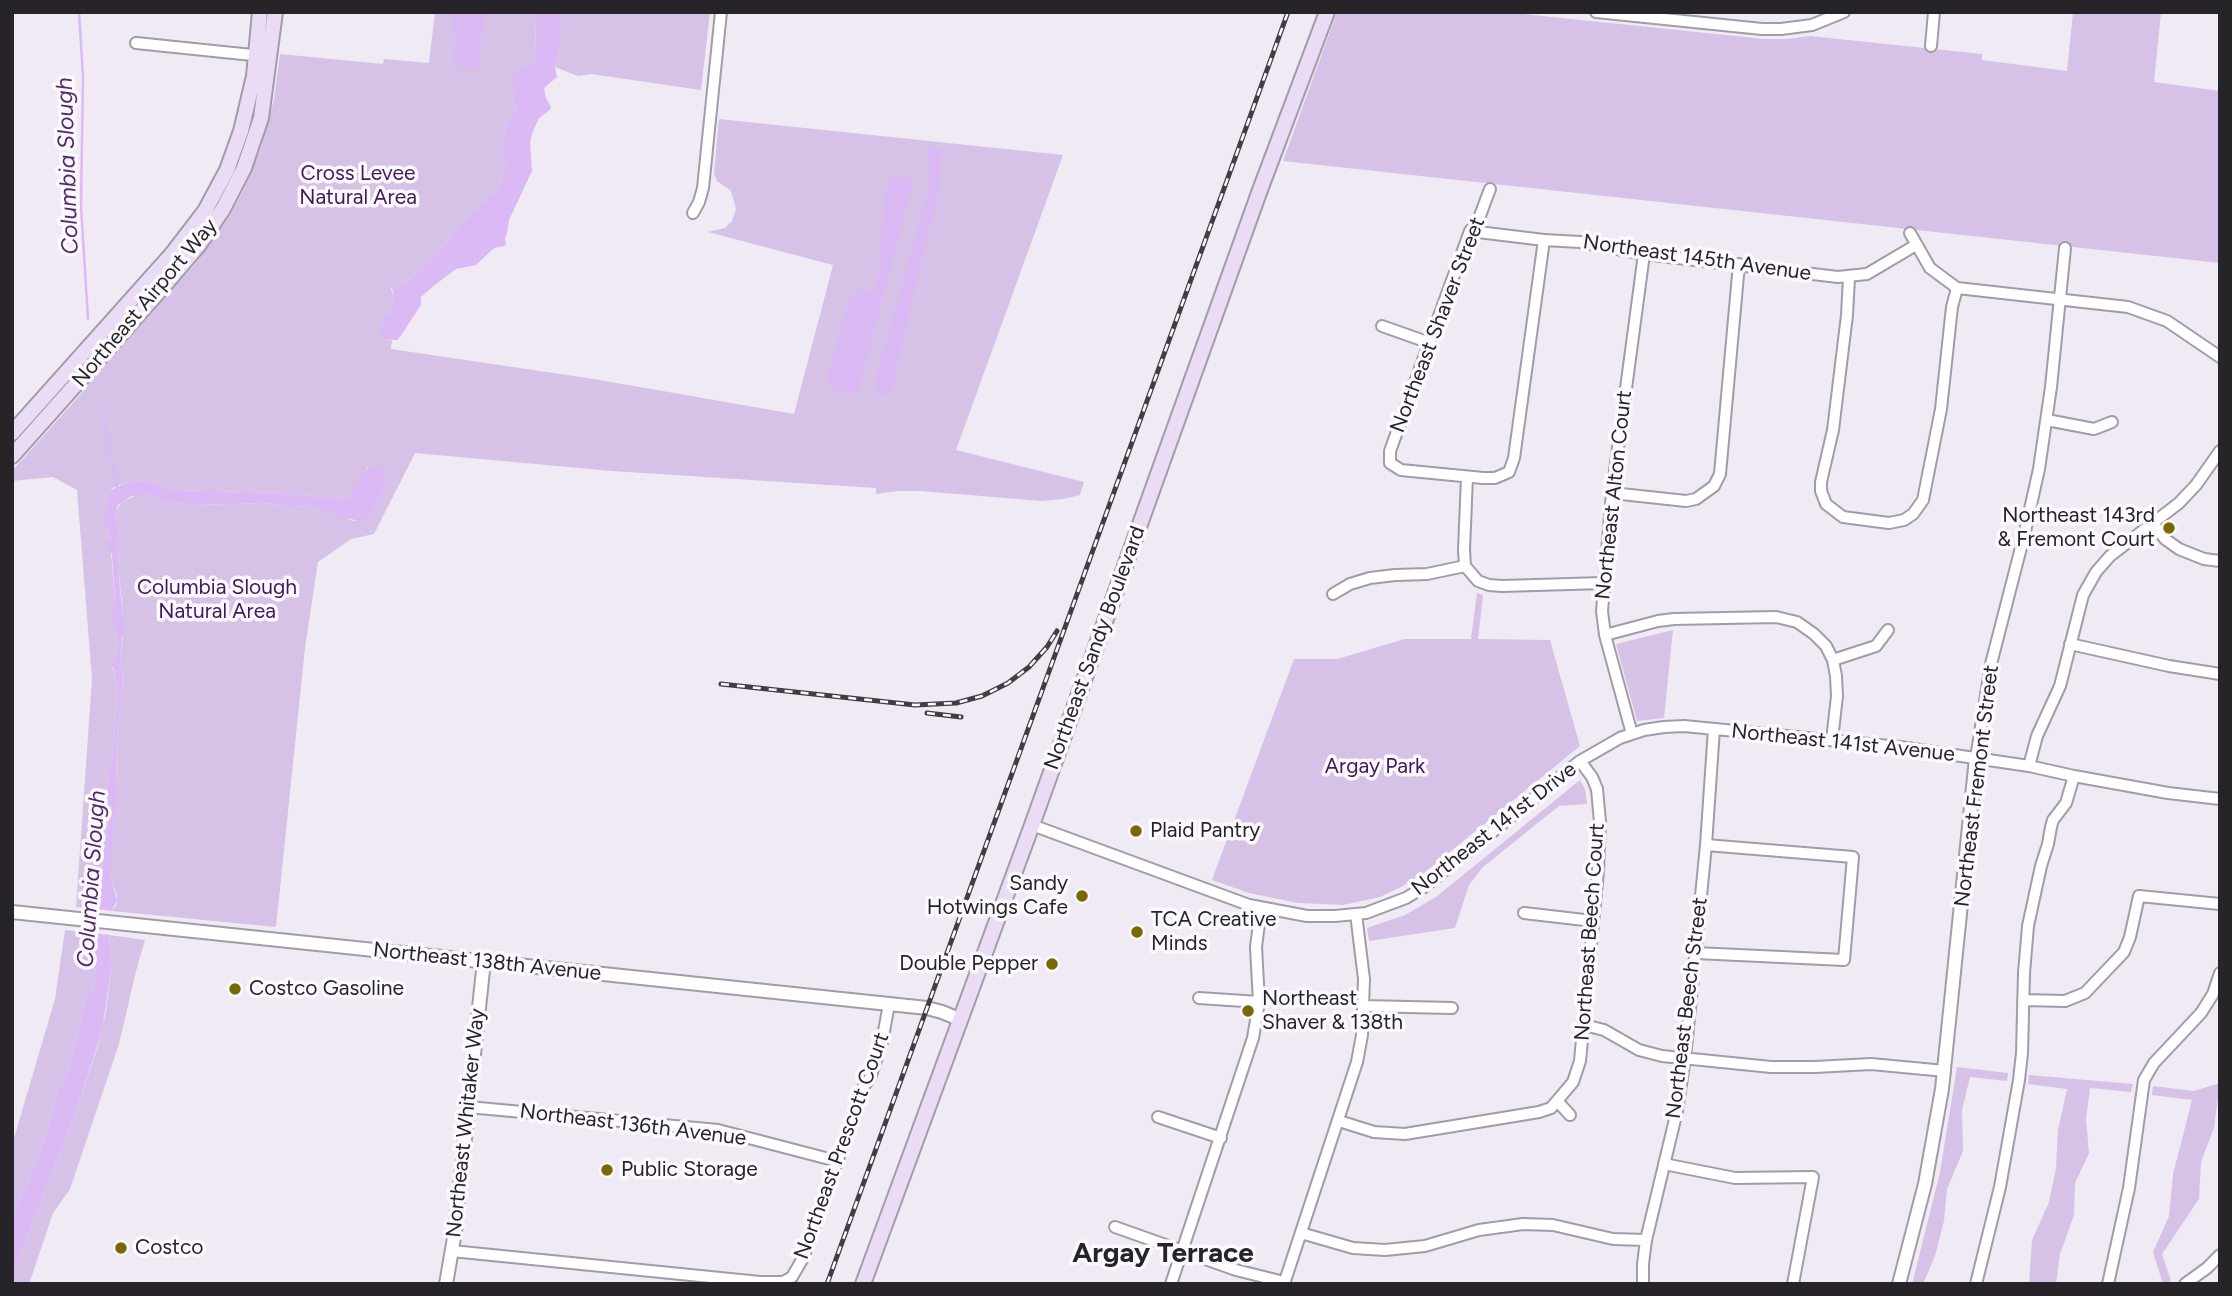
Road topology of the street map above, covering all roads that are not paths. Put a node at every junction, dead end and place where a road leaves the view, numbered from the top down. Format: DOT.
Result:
graph roads {
  1 [pos="260,12"];
  2 [pos="275,12"];
  3 [pos="721,12"];
  4 [pos="1327,12"];
  5 [pos="1597,12"];
  6 [pos="1844,12"];
  7 [pos="1934,12"];
  8 [pos="136,43"];
  9 [pos="1931,46"];
  10 [pos="263,56"];
  11 [pos="1490,189"];
  12 [pos="693,213"];
  13 [pos="1470,231"];
  14 [pos="1910,233"];
  15 [pos="1544,240"];
  16 [pos="1916,245"];
  17 [pos="2065,248"];
  18 [pos="1644,254"];
  19 [pos="1739,264"];
  20 [pos="1849,278"];
  21 [pos="1957,288"];
  22 [pos="2060,299"];
  23 [pos="1382,327"];
  24 [pos="1430,342"];
  25 [pos="2220,357"];
  26 [pos="2047,420"];
  27 [pos="2112,422"];
  28 [pos="12,433"];
  29 [pos="2220,451"];
  30 [pos="12,456"];
  31 [pos="1391,463"];
  32 [pos="1380,469"];
  33 [pos="1467,477"];
  34 [pos="1612,493"];
  35 [pos="2153,523"];
  36 [pos="2220,561"];
  37 [pos="1465,566"];
  38 [pos="1603,583"];
  39 [pos="1333,594"];
  40 [pos="1888,630"];
  41 [pos="1605,635"];
  42 [pos="2070,644"];
  43 [pos="1833,660"];
  44 [pos="2220,674"];
  45 [pos="1714,729"];
  46 [pos="1632,734"];
  47 [pos="1832,740"];
  48 [pos="1976,758"];
  49 [pos="1580,761"];
  50 [pos="2029,766"];
  51 [pos="2074,776"];
  52 [pos="2220,799"];
  53 [pos="1032,825"];
  54 [pos="1706,845"];
  55 [pos="2220,904"];
  56 [pos="1261,908"];
  57 [pos="12,912"];
  58 [pos="1356,914"];
  59 [pos="1524,914"];
  60 [pos="1593,921"];
  61 [pos="1696,953"];
  62 [pos="484,961"];
  63 [pos="2220,973"];
  64 [pos="1199,998"];
  65 [pos="2023,1000"];
  66 [pos="1259,1002"];
  67 [pos="889,1004"];
  68 [pos="1364,1006"];
  69 [pos="1452,1009"];
  70 [pos="959,1019"];
  71 [pos="1584,1026"];
  72 [pos="1685,1058"];
  73 [pos="1945,1071"];
  74 [pos="1558,1102"];
  75 [pos="468,1107"];
  76 [pos="1570,1115"];
  77 [pos="1158,1117"];
  78 [pos="1339,1121"];
  79 [pos="1221,1138"];
  80 [pos="837,1161"];
  81 [pos="1664,1164"];
  82 [pos="1115,1227"];
  83 [pos="1301,1233"];
  84 [pos="1646,1240"];
  85 [pos="452,1251"];
  86 [pos="1181,1251"];
  87 [pos="2220,1255"];
  88 [pos="1284,1283"];
  89 [pos="446,1284"];
  90 [pos="863,1284"];
  91 [pos="1171,1284"];
  92 [pos="1643,1284"];
  93 [pos="1793,1284"];
  94 [pos="1899,1284"];
  95 [pos="1976,1284"];
  96 [pos="2108,1284"];
  97 [pos="2185,1284"];
  1 -- 10 [label="main road, Northeast Airport Way"];
  2 -- 10 [label="main road, Northeast Airport Way"];
  3 -- 12 [label="street"];
  4 -- 53 [label="main road, Northeast Sandy Boulevard"];
  5 -- 6 [label="street"];
  7 -- 9 [label="street"];
  8 -- 10 [label="street"];
  10 -- 28 [label="main road, Northeast Airport Way"];
  10 -- 30 [label="main road, Northeast Airport Way"];
  11 -- 13 [label="street, Northeast Shaver Street"];
  13 -- 15 [label="street, Northeast 145th Avenue"];
  13 -- 24 [label="street, Northeast Shaver Street"];
  14 -- 16 [label="street"];
  15 -- 18 [label="street, Northeast 145th Avenue"];
  15 -- 33 [label="street"];
  16 -- 20 [label="street, Northeast 145th Avenue"];
  16 -- 21 [label="street"];
  17 -- 22 [label="street, Northeast Fremont Street"];
  18 -- 19 [label="street, Northeast 145th Avenue"];
  18 -- 34 [label="street, Northeast Alton Court"];
  19 -- 20 [label="street, Northeast 145th Avenue"];
  19 -- 34 [label="street"];
  20 -- 21 [label="street"];
  21 -- 22 [label="street"];
  22 -- 25 [label="street"];
  22 -- 26 [label="street, Northeast Fremont Street"];
  23 -- 24 [label="street"];
  24 -- 31 [label="street, Northeast Shaver Street"];
  26 -- 27 [label="street"];
  26 -- 48 [label="street, Northeast Fremont Street"];
  29 -- 35 [label="street"];
  31 -- 32 [label="street"];
  31 -- 33 [label="street"];
  33 -- 37 [label="street"];
  34 -- 38 [label="street, Northeast Alton Court"];
  35 -- 36 [label="street"];
  35 -- 42 [label="street"];
  37 -- 38 [label="street"];
  37 -- 39 [label="street"];
  38 -- 41 [label="street, Northeast Alton Court"];
  40 -- 43 [label="street"];
  41 -- 43 [label="street"];
  41 -- 46 [label="street, Northeast Alton Court"];
  42 -- 44 [label="street"];
  42 -- 50 [label="street"];
  43 -- 47 [label="street"];
  45 -- 46 [label="street, Northeast 141st Avenue"];
  45 -- 47 [label="street, Northeast 141st Avenue"];
  45 -- 54 [label="street, Northeast Beech Street"];
  46 -- 49 [label="street, Northeast 141st Drive"];
  47 -- 48 [label="street, Northeast 141st Avenue"];
  48 -- 50 [label="street, Northeast 141st Avenue"];
  48 -- 73 [label="street, Northeast Fremont Street"];
  49 -- 58 [label="street, Northeast 141st Drive"];
  49 -- 60 [label="street, Northeast Beech Court"];
  50 -- 51 [label="street, Northeast 141st Avenue"];
  51 -- 52 [label="street, Northeast 141st Avenue"];
  51 -- 65 [label="street"];
  53 -- 56 [label="street, Northeast 141st Drive"];
  53 -- 70 [label="main road, Northeast Sandy Boulevard"];
  54 -- 61 [label="street, Northeast Beech Street"];
  54 -- 61 [label="street"];
  55 -- 65 [label="street"];
  56 -- 58 [label="street, Northeast 141st Drive"];
  56 -- 66 [label="street"];
  57 -- 62 [label="street, Northeast 138th Avenue"];
  58 -- 68 [label="street"];
  59 -- 60 [label="street"];
  60 -- 71 [label="street, Northeast Beech Court"];
  61 -- 72 [label="street, Northeast Beech Street"];
  62 -- 67 [label="street, Northeast 138th Avenue"];
  62 -- 75 [label="street, Northeast Whitaker Way"];
  63 -- 96 [label="street"];
  64 -- 66 [label="street"];
  65 -- 95 [label="street"];
  66 -- 79 [label="street"];
  67 -- 70 [label="street, Northeast 138th Avenue"];
  67 -- 80 [label="street, Northeast Prescott Court"];
  68 -- 69 [label="street"];
  68 -- 78 [label="street"];
  70 -- 90 [label="main road, Northeast Sandy Boulevard"];
  71 -- 72 [label="street"];
  71 -- 74 [label="street, Northeast Beech Court"];
  72 -- 73 [label="street"];
  72 -- 81 [label="street, Northeast Beech Street"];
  73 -- 94 [label="street, Northeast Fremont Street"];
  74 -- 76 [label="street"];
  74 -- 78 [label="street"];
  75 -- 80 [label="street, Northeast 136th Avenue"];
  75 -- 85 [label="street, Northeast Whitaker Way"];
  77 -- 79 [label="street"];
  78 -- 83 [label="street"];
  79 -- 86 [label="street"];
  80 -- 85 [label="street, Northeast Prescott Court"];
  81 -- 84 [label="street, Northeast Beech Street"];
  81 -- 93 [label="street"];
  82 -- 86 [label="street"];
  83 -- 84 [label="street"];
  83 -- 88 [label="street"];
  84 -- 92 [label="street, Northeast Beech Street"];
  85 -- 89 [label="street, Northeast Whitaker Way"];
  86 -- 88 [label="street"];
  86 -- 91 [label="street"];
  87 -- 97 [label="street"];
}
